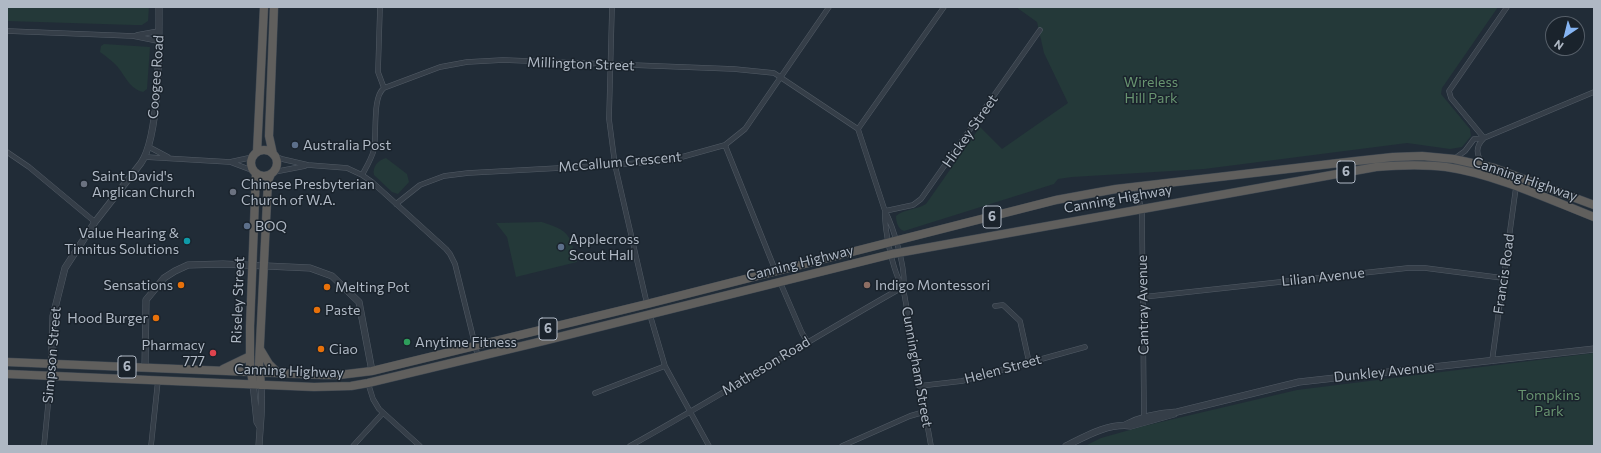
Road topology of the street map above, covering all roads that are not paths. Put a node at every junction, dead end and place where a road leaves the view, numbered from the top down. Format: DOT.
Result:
graph roads {
  1 [pos="159,7"];
  2 [pos="264,7"];
  3 [pos="274,7"];
  4 [pos="380,7"];
  5 [pos="612,7"];
  6 [pos="829,7"];
  7 [pos="944,7"];
  8 [pos="1507,7"];
  9 [pos="1040,30"];
  10 [pos="7,31"];
  11 [pos="159,31"];
  12 [pos="133,36"];
  13 [pos="158,41"];
  14 [pos="610,65"];
  15 [pos="780,78"];
  16 [pos="384,88"];
  17 [pos="1594,92"];
  18 [pos="858,129"];
  19 [pos="1484,138"];
  20 [pos="725,145"];
  21 [pos="149,147"];
  22 [pos="7,152"];
  23 [pos="255,154"];
  24 [pos="274,155"];
  25 [pos="145,158"];
  26 [pos="171,158"];
  27 [pos="1454,159"];
  28 [pos="230,162"];
  29 [pos="308,165"];
  30 [pos="615,165"];
  31 [pos="1482,165"];
  32 [pos="255,172"];
  33 [pos="273,173"];
  34 [pos="362,175"];
  35 [pos="1136,187"];
  36 [pos="1516,187"];
  37 [pos="396,204"];
  38 [pos="1594,205"];
  39 [pos="1141,209"];
  40 [pos="884,211"];
  41 [pos="1594,217"];
  42 [pos="95,222"];
  43 [pos="892,242"];
  44 [pos="895,253"];
  45 [pos="252,265"];
  46 [pos="264,266"];
  47 [pos="776,272"];
  48 [pos="1503,278"];
  49 [pos="780,282"];
  50 [pos="903,287"];
  51 [pos="1142,297"];
  52 [pos="647,304"];
  53 [pos="995,306"];
  54 [pos="650,315"];
  55 [pos="807,341"];
  56 [pos="475,346"];
  57 [pos="1085,347"];
  58 [pos="260,349"];
  59 [pos="1594,349"];
  60 [pos="250,356"];
  61 [pos="478,357"];
  62 [pos="1492,360"];
  63 [pos="7,362"];
  64 [pos="1029,362"];
  65 [pos="51,364"];
  66 [pos="665,366"];
  67 [pos="145,367"];
  68 [pos="220,370"];
  69 [pos="372,371"];
  70 [pos="255,372"];
  71 [pos="278,373"];
  72 [pos="7,374"];
  73 [pos="51,375"];
  74 [pos="158,380"];
  75 [pos="368,383"];
  76 [pos="257,384"];
  77 [pos="919,386"];
  78 [pos="595,393"];
  79 [pos="924,412"];
  80 [pos="383,413"];
  81 [pos="690,413"];
  82 [pos="1145,420"];
  83 [pos="44,446"];
  84 [pos="151,446"];
  85 [pos="259,446"];
  86 [pos="353,446"];
  87 [pos="420,446"];
  88 [pos="630,446"];
  89 [pos="710,446"];
  90 [pos="842,446"];
  91 [pos="931,446"];
  92 [pos="1066,446"];
  1 -- 11 [label="street, Coogee Road"];
  2 -- 23 [label="highway, Riseley Street"];
  3 -- 24 [label="highway, Riseley Street"];
  4 -- 16 [label="street"];
  5 -- 14 [label="street"];
  6 -- 15 [label="street, McCallum Crescent"];
  7 -- 18 [label="street"];
  8 -- 19 [label="street"];
  9 -- 40 [label="street, Hickey Street"];
  10 -- 12 [label="street"];
  11 -- 12 [label="street"];
  11 -- 13 [label="street, Coogee Road"];
  12 -- 13 [label="street"];
  13 -- 21 [label="street, Coogee Road"];
  14 -- 15 [label="street, Millington Street"];
  14 -- 16 [label="street, Millington Street"];
  14 -- 30 [label="street"];
  15 -- 18 [label="street"];
  15 -- 20 [label="street, McCallum Crescent"];
  16 -- 34 [label="street"];
  17 -- 19 [label="street"];
  18 -- 40 [label="street, Cunningham Street"];
  19 -- 27 [label="street"];
  19 -- 31 [label="street"];
  20 -- 30 [label="street, McCallum Crescent"];
  20 -- 47 [label="street"];
  21 -- 25 [label="street, Simpson Street"];
  21 -- 26 [label="street"];
  22 -- 42 [label="street"];
  23 -- 24 [label="highway"];
  23 -- 28 [label="street"];
  23 -- 32 [label="highway, Riseley Street"];
  24 -- 29 [label="street"];
  24 -- 33 [label="highway, Riseley Street"];
  25 -- 26 [label="street"];
  25 -- 42 [label="street, Simpson Street"];
  26 -- 28 [label="street"];
  27 -- 31 [label="highway, Canning Highway / 6"];
  27 -- 35 [label="highway, Canning Highway / 6"];
  28 -- 32 [label="street"];
  29 -- 33 [label="street"];
  29 -- 34 [label="street"];
  30 -- 37 [label="street, McCallum Crescent"];
  30 -- 52 [label="street"];
  31 -- 38 [label="highway, Canning Highway / 6"];
  32 -- 33 [label="highway"];
  32 -- 45 [label="highway, Riseley Street"];
  33 -- 46 [label="highway, Riseley Street"];
  34 -- 37 [label="street"];
  35 -- 39 [label="street, Cantray Avenue"];
  35 -- 43 [label="highway, Canning Highway / 6"];
  36 -- 39 [label="highway, Canning Highway / 6"];
  36 -- 41 [label="highway, Canning Highway / 6"];
  36 -- 48 [label="street, Francis Road"];
  37 -- 56 [label="street"];
  39 -- 44 [label="highway, Canning Highway / 6"];
  39 -- 51 [label="street, Cantray Avenue"];
  40 -- 43 [label="street, Cunningham Street"];
  42 -- 65 [label="street, Simpson Street"];
  43 -- 44 [label="street, Cunningham Street"];
  43 -- 44 [label="street, Cunningham Street"];
  43 -- 47 [label="highway, Canning Highway / 6"];
  44 -- 49 [label="highway, Canning Highway / 6"];
  44 -- 50 [label="street, Cunningham Street"];
  44 -- 50 [label="street, Cunningham Street"];
  45 -- 46 [label="street"];
  45 -- 60 [label="highway, Riseley Street"];
  45 -- 67 [label="street"];
  46 -- 58 [label="highway, Riseley Street"];
  46 -- 69 [label="street"];
  47 -- 52 [label="highway, Canning Highway / 6"];
  48 -- 51 [label="street, Lilian Avenue"];
  48 -- 62 [label="street, Francis Road"];
  49 -- 54 [label="highway, Canning Highway / 6"];
  49 -- 55 [label="street"];
  50 -- 55 [label="street, Matheson Road"];
  50 -- 77 [label="street, Cunningham Street"];
  51 -- 82 [label="street, Cantray Avenue"];
  52 -- 56 [label="highway, Canning Highway / 6"];
  53 -- 64 [label="street"];
  54 -- 61 [label="highway, Canning Highway / 6"];
  54 -- 66 [label="street"];
  55 -- 81 [label="street, Matheson Road"];
  56 -- 61 [label="street"];
  56 -- 69 [label="highway, Canning Highway / 6"];
  57 -- 64 [label="street, Helen Street"];
  58 -- 70 [label="highway, Riseley Street"];
  58 -- 71 [label="highway"];
  59 -- 62 [label="street, Dunkley Avenue"];
  60 -- 68 [label="highway"];
  60 -- 70 [label="highway, Riseley Street"];
  61 -- 75 [label="highway, Canning Highway / 6"];
  62 -- 82 [label="street, Dunkley Avenue"];
  63 -- 65 [label="highway, Canning Highway / 6"];
  64 -- 77 [label="street, Helen Street"];
  65 -- 67 [label="highway, Canning Highway / 6"];
  65 -- 73 [label="street, Simpson Street"];
  66 -- 78 [label="street"];
  66 -- 81 [label="street"];
  67 -- 68 [label="highway, Canning Highway / 6"];
  68 -- 70 [label="highway, Canning Highway / 6"];
  69 -- 71 [label="highway, Canning Highway / 6"];
  70 -- 71 [label="highway, Canning Highway / 6"];
  70 -- 76 [label="highway, Riseley Street"];
  72 -- 73 [label="highway, Canning Highway / 6"];
  73 -- 74 [label="highway, Canning Highway / 6"];
  73 -- 83 [label="street, Simpson Street"];
  74 -- 76 [label="highway, Canning Highway / 6"];
  74 -- 84 [label="street"];
  75 -- 76 [label="highway, Canning Highway / 6"];
  75 -- 80 [label="street"];
  76 -- 85 [label="street, Riseley Street"];
  77 -- 79 [label="street, Cunningham Street"];
  79 -- 90 [label="street"];
  79 -- 91 [label="street, Cunningham Street"];
  80 -- 86 [label="street"];
  80 -- 87 [label="street"];
  81 -- 88 [label="street, Matheson Road"];
  81 -- 89 [label="street"];
  82 -- 92 [label="street, Dunkley Avenue"];
}
